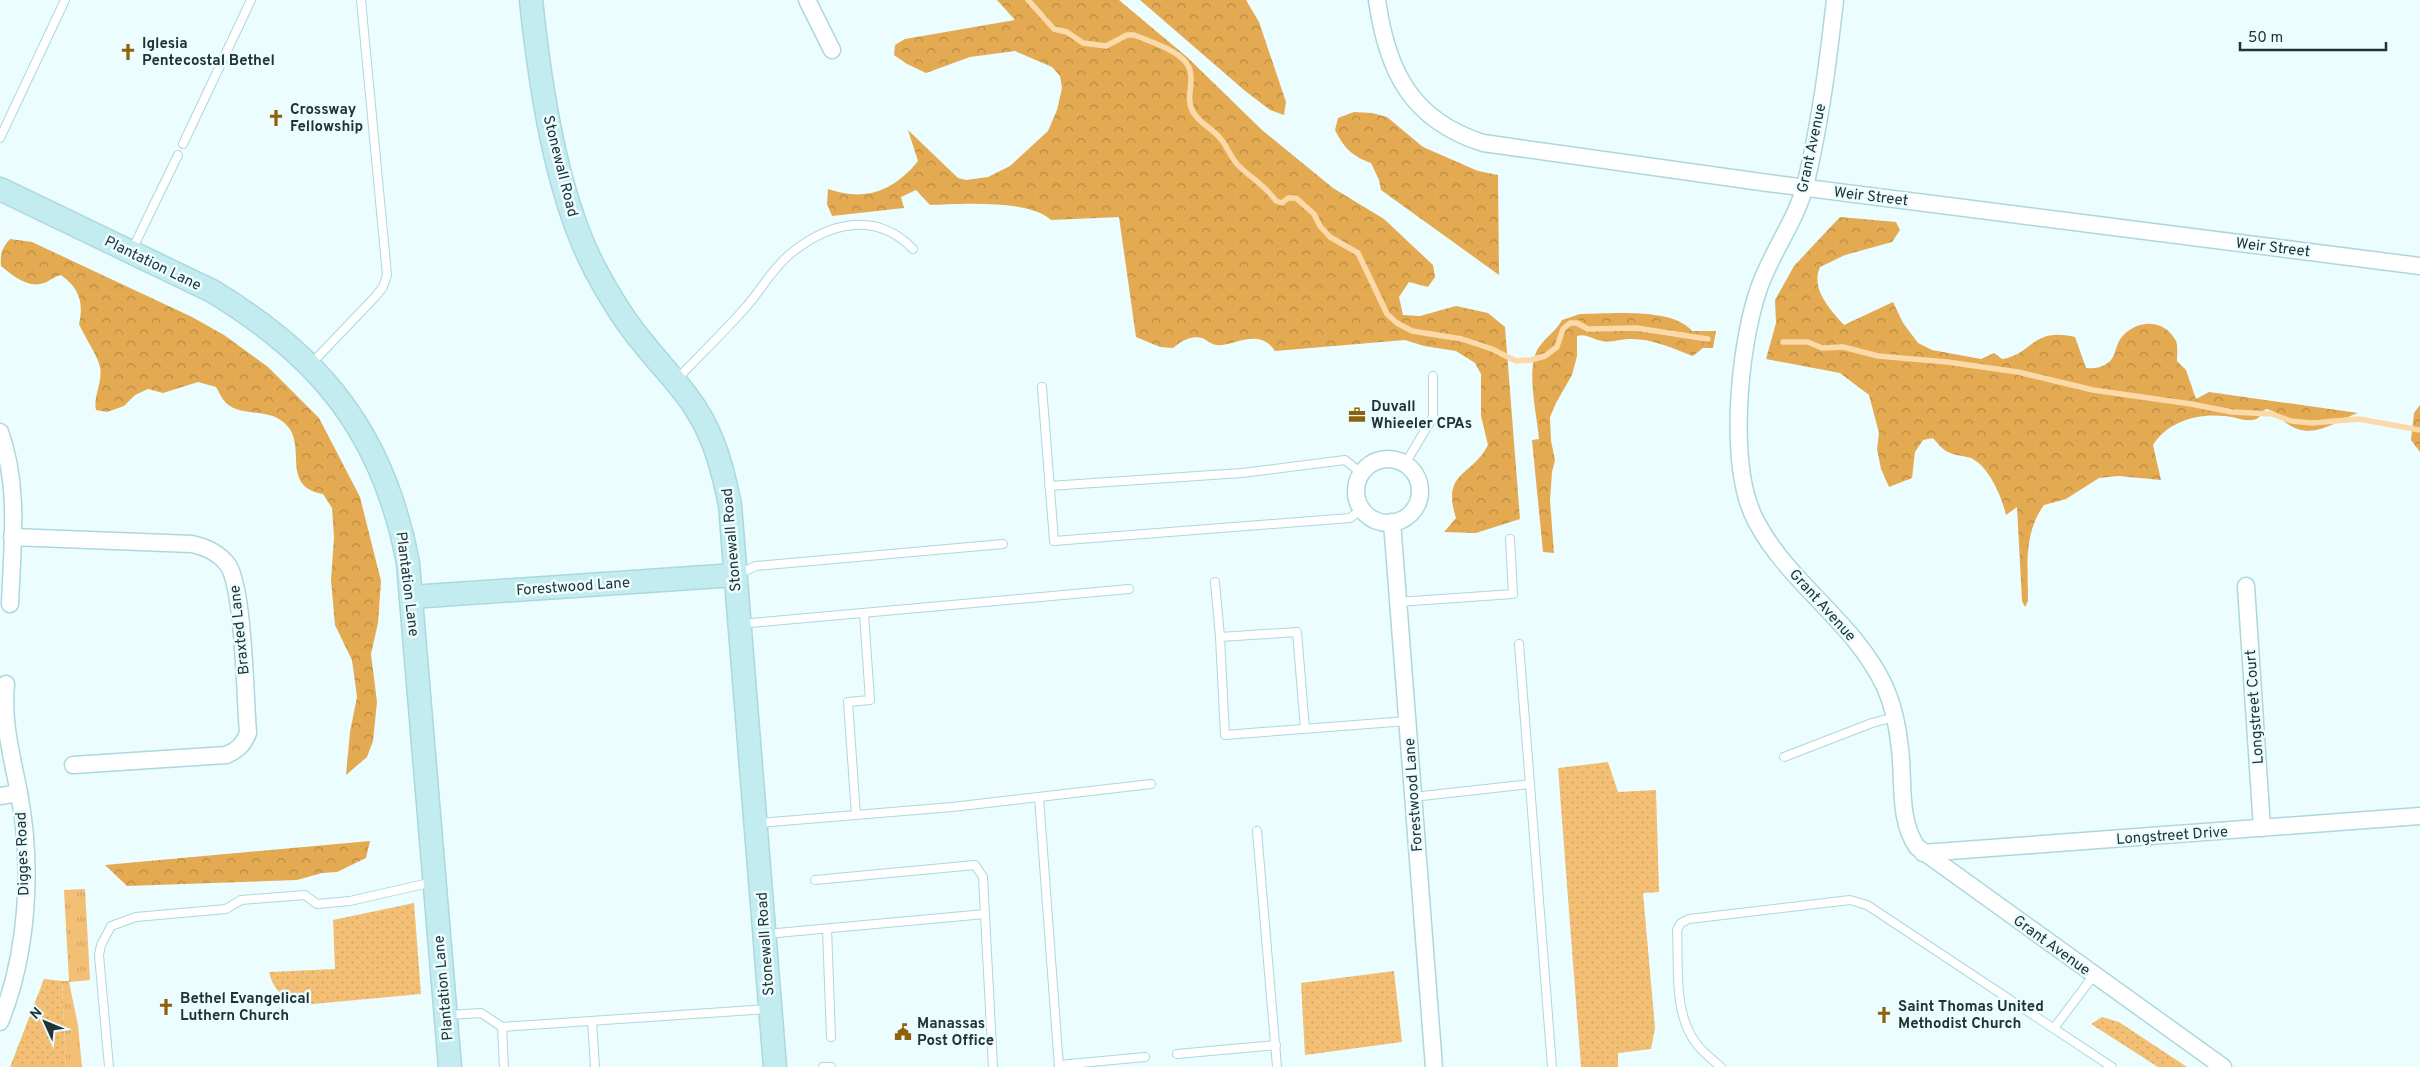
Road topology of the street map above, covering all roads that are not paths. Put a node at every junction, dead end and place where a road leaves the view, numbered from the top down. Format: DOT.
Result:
graph roads {
  1 [pos="65,0"];
  2 [pos="251,0"];
  3 [pos="361,0"];
  4 [pos="531,0"];
  5 [pos="807,0"];
  6 [pos="1377,0"];
  7 [pos="1835,0"];
  8 [pos="832,50"];
  9 [pos="0,138"];
  10 [pos="183,144"];
  11 [pos="178,155"];
  12 [pos="1804,187"];
  13 [pos="0,189"];
  14 [pos="913,249"];
  15 [pos="132,252"];
  16 [pos="2420,266"];
  17 [pos="310,364"];
  18 [pos="1433,376"];
  19 [pos="676,380"];
  20 [pos="1042,387"];
  21 [pos="0,432"];
  22 [pos="1405,464"];
  23 [pos="1361,473"];
  24 [pos="1049,486"];
  25 [pos="1362,509"];
  26 [pos="1392,522"];
  27 [pos="12,537"];
  28 [pos="1510,539"];
  29 [pos="1003,544"];
  30 [pos="735,575"];
  31 [pos="1215,582"];
  32 [pos="2246,586"];
  33 [pos="1129,589"];
  34 [pos="411,597"];
  35 [pos="1398,602"];
  36 [pos="10,604"];
  37 [pos="864,614"];
  38 [pos="738,625"];
  39 [pos="1220,637"];
  40 [pos="1520,644"];
  41 [pos="6,684"];
  42 [pos="1895,717"];
  43 [pos="1407,721"];
  44 [pos="1305,729"];
  45 [pos="1784,757"];
  46 [pos="73,765"];
  47 [pos="1151,784"];
  48 [pos="1530,784"];
  49 [pos="19,793"];
  50 [pos="0,796"];
  51 [pos="1039,797"];
  52 [pos="1413,797"];
  53 [pos="856,815"];
  54 [pos="2420,816"];
  55 [pos="756,823"];
  56 [pos="2262,828"];
  57 [pos="1257,832"];
  58 [pos="1924,853"];
  59 [pos="815,880"];
  60 [pos="435,882"];
  61 [pos="985,914"];
  62 [pos="827,929"];
  63 [pos="764,934"];
  64 [pos="2094,975"];
  65 [pos="770,1009"];
  66 [pos="446,1015"];
  67 [pos="592,1021"];
  68 [pos="0,1022"];
  69 [pos="502,1027"];
  70 [pos="2054,1028"];
  71 [pos="831,1037"];
  72 [pos="1276,1046"];
  73 [pos="1177,1054"];
  74 [pos="1145,1057"];
  75 [pos="1059,1066"];
  76 [pos="109,1067"];
  77 [pos="450,1067"];
  78 [pos="504,1067"];
  79 [pos="595,1067"];
  80 [pos="776,1067"];
  81 [pos="823,1067"];
  82 [pos="831,1067"];
  83 [pos="993,1067"];
  84 [pos="1278,1067"];
  85 [pos="1434,1067"];
  86 [pos="1552,1067"];
  87 [pos="1721,1067"];
  88 [pos="2112,1067"];
  89 [pos="2223,1067"];
  1 -- 9 [label="lane"];
  2 -- 10 [label="lane"];
  3 -- 17 [label="lane"];
  4 -- 19 [label="street, Stonewall Road"];
  5 -- 8 [label="street"];
  6 -- 12 [label="street, Weir Street"];
  7 -- 12 [label="street, Grant Avenue"];
  11 -- 15 [label="lane"];
  12 -- 16 [label="street, Weir Street"];
  12 -- 42 [label="street, Grant Avenue"];
  13 -- 15 [label="street, Plantation Lane"];
  14 -- 19 [label="lane"];
  15 -- 17 [label="street, Plantation Lane"];
  17 -- 34 [label="street, Plantation Lane"];
  18 -- 22 [label="lane"];
  19 -- 30 [label="street, Stonewall Road"];
  20 -- 24 [label="lane"];
  21 -- 27 [label="street"];
  22 -- 23 [label="street"];
  22 -- 26 [label="street"];
  23 -- 24 [label="lane"];
  23 -- 25 [label="street"];
  24 -- 25 [label="lane"];
  25 -- 26 [label="street"];
  26 -- 35 [label="street, Forestwood Lane"];
  27 -- 36 [label="street"];
  27 -- 46 [label="street, Braxted Lane"];
  28 -- 35 [label="lane"];
  29 -- 30 [label="lane"];
  30 -- 34 [label="street, Forestwood Lane"];
  30 -- 38 [label="street, Stonewall Road"];
  31 -- 39 [label="lane"];
  32 -- 56 [label="street, Longstreet Court"];
  33 -- 37 [label="lane"];
  34 -- 60 [label="street, Plantation Lane"];
  35 -- 43 [label="street, Forestwood Lane"];
  37 -- 38 [label="lane"];
  37 -- 53 [label="lane"];
  38 -- 55 [label="street, Stonewall Road"];
  39 -- 44 [label="lane"];
  39 -- 44 [label="lane"];
  40 -- 48 [label="lane"];
  41 -- 49 [label="street, Digges Road"];
  42 -- 45 [label="lane"];
  42 -- 58 [label="street, Grant Avenue"];
  43 -- 44 [label="lane"];
  43 -- 52 [label="street, Forestwood Lane"];
  47 -- 51 [label="lane"];
  48 -- 52 [label="lane"];
  48 -- 86 [label="lane"];
  49 -- 50 [label="street"];
  49 -- 68 [label="street, Digges Road"];
  51 -- 53 [label="lane"];
  51 -- 75 [label="lane"];
  52 -- 85 [label="street, Forestwood Lane"];
  53 -- 55 [label="lane"];
  54 -- 56 [label="street, Longstreet Drive"];
  55 -- 63 [label="street, Stonewall Road"];
  56 -- 58 [label="street, Longstreet Drive"];
  57 -- 72 [label="lane"];
  58 -- 64 [label="street, Grant Avenue"];
  59 -- 61 [label="lane"];
  60 -- 66 [label="street, Plantation Lane"];
  60 -- 76 [label="lane"];
  61 -- 62 [label="lane"];
  61 -- 83 [label="lane"];
  62 -- 63 [label="lane"];
  62 -- 71 [label="lane"];
  63 -- 65 [label="street, Stonewall Road"];
  64 -- 70 [label="lane"];
  64 -- 89 [label="street, Grant Avenue"];
  65 -- 67 [label="lane"];
  65 -- 80 [label="street, Stonewall Road"];
  66 -- 69 [label="lane"];
  66 -- 77 [label="street, Plantation Lane"];
  67 -- 69 [label="lane"];
  67 -- 79 [label="lane"];
  69 -- 78 [label="lane"];
  70 -- 87 [label="lane"];
  70 -- 88 [label="lane"];
  72 -- 73 [label="lane"];
  72 -- 84 [label="lane"];
  74 -- 75 [label="lane"];
  81 -- 82 [label="lane"];
}
